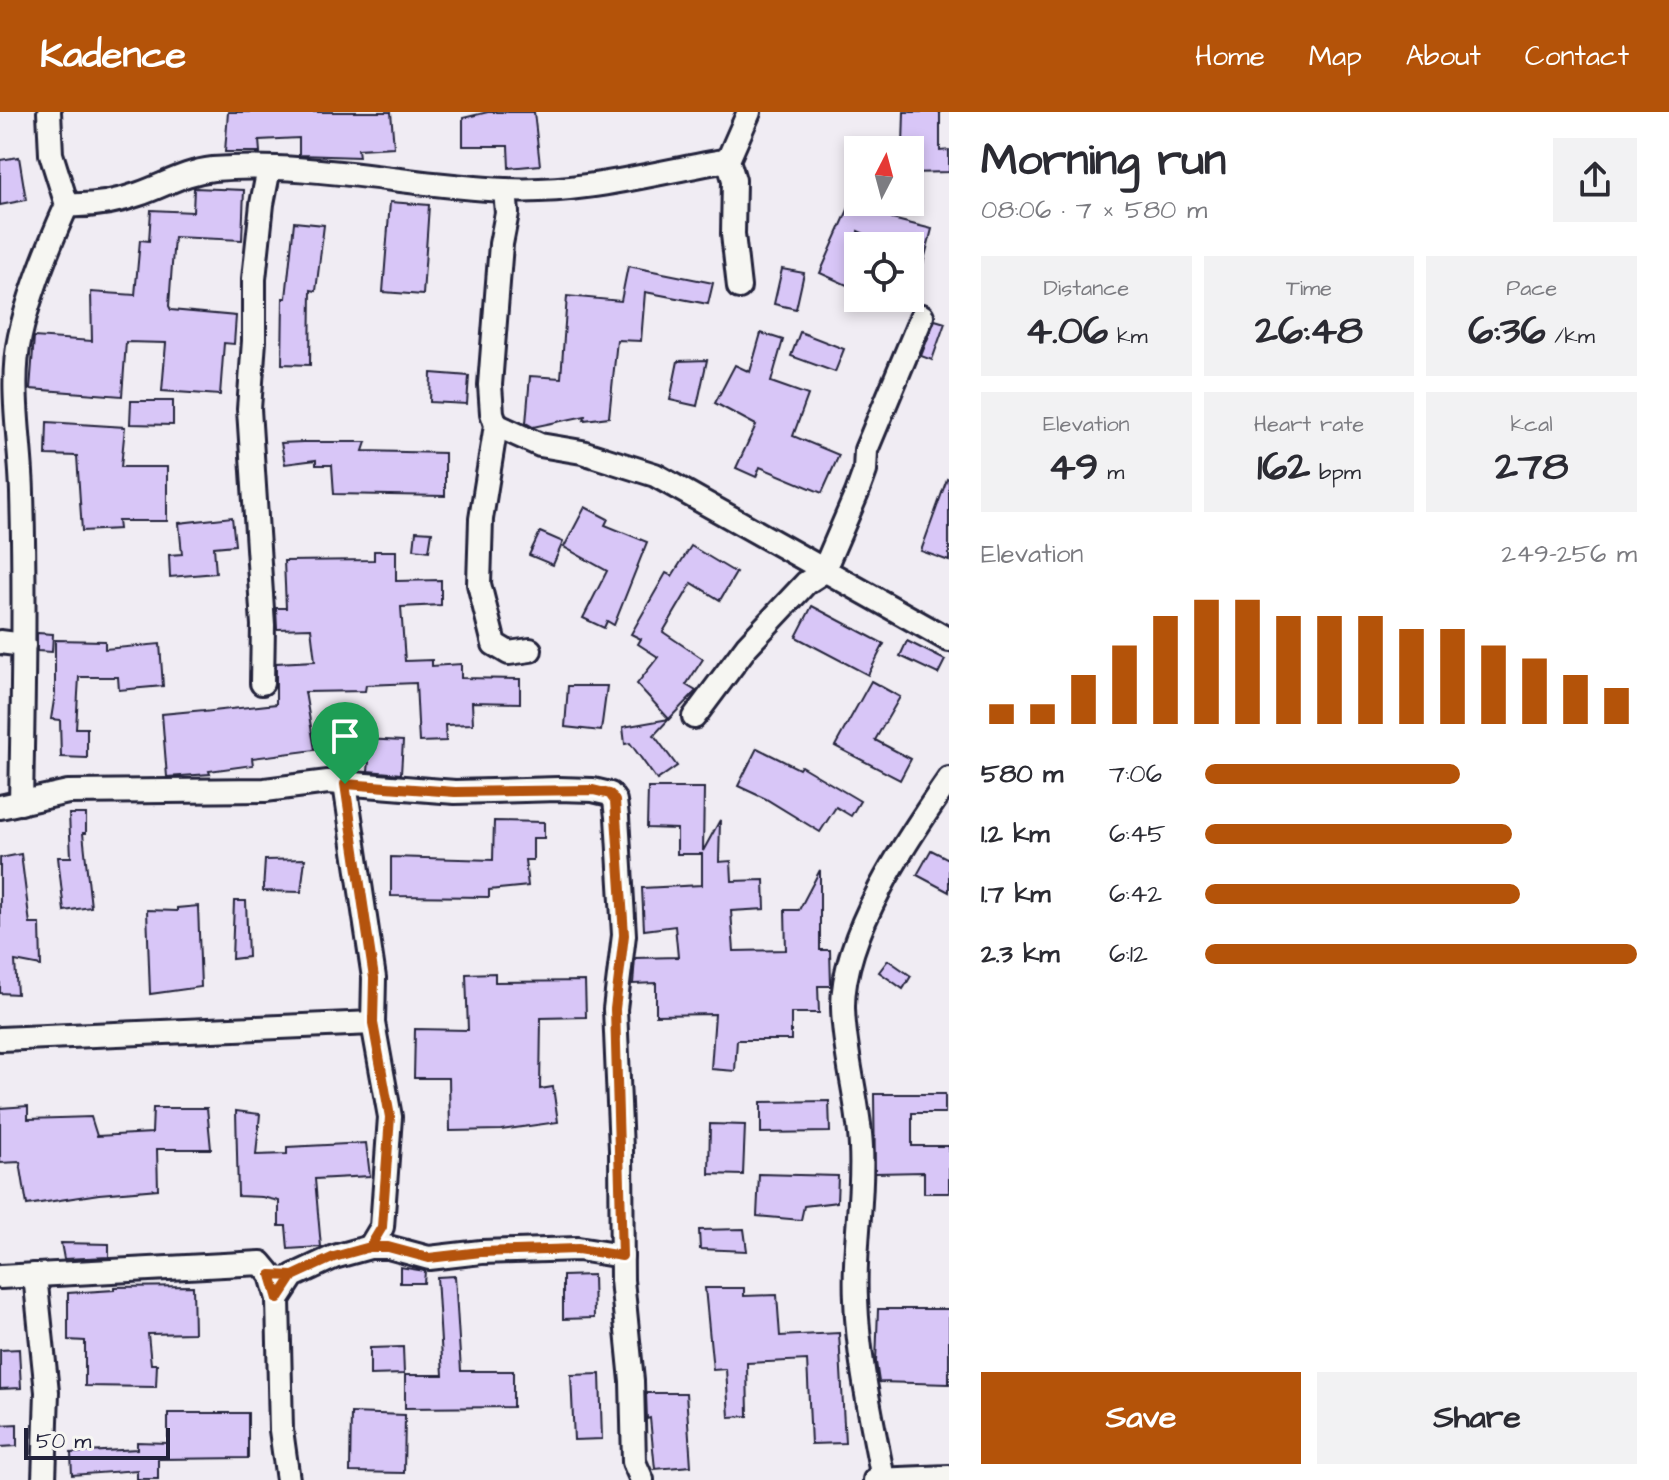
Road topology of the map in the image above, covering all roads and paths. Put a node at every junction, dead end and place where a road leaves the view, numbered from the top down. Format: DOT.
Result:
graph roads {
  1 [pos="49,112"];
  2 [pos="749,112"];
  3 [pos="728,160"];
  4 [pos="269,168"];
  5 [pos="505,190"];
  6 [pos="67,205"];
  7 [pos="739,287"];
  8 [pos="922,316"];
  9 [pos="496,425"];
  10 [pos="823,572"];
  11 [pos="949,640"];
  12 [pos="0,642"];
  13 [pos="24,645"];
  14 [pos="530,650"];
  15 [pos="262,683"];
  16 [pos="694,717"];
  17 [pos="949,779"];
  18 [pos="345,784"];
  19 [pos="10,805"];
  20 [pos="373,1023"];
  21 [pos="0,1039"];
  22 [pos="382,1227"];
  23 [pos="370,1247"];
  24 [pos="399,1249"];
  25 [pos="622,1256"];
  26 [pos="35,1275"];
  27 [pos="282,1276"];
  28 [pos="0,1277"];
  29 [pos="632,1474"];
  30 [pos="949,1477"];
  31 [pos="883,1479"];
  32 [pos="44,1480"];
  33 [pos="288,1480"];
  34 [pos="875,1480"];
  1 -- 6 [label="street"];
  2 -- 3 [label="street"];
  3 -- 5 [label="street"];
  3 -- 7 [label="street"];
  4 -- 5 [label="street"];
  4 -- 6 [label="street"];
  4 -- 15 [label="street"];
  5 -- 9 [label="street"];
  6 -- 13 [label="street"];
  8 -- 10 [label="street"];
  9 -- 10 [label="street"];
  9 -- 14 [label="street"];
  10 -- 11 [label="street"];
  10 -- 16 [label="street"];
  12 -- 13 [label="street"];
  13 -- 19 [label="street"];
  17 -- 31 [label="street"];
  18 -- 19 [label="street"];
  18 -- 20 [label="street"];
  18 -- 25 [label="street"];
  20 -- 21 [label="street"];
  20 -- 22 [label="street"];
  22 -- 23 [label="street"];
  22 -- 24 [label="street"];
  23 -- 24 [label="street"];
  23 -- 27 [label="street"];
  24 -- 25 [label="street"];
  25 -- 29 [label="street"];
  26 -- 27 [label="street"];
  26 -- 28 [label="street"];
  26 -- 32 [label="street"];
  27 -- 33 [label="street"];
  30 -- 31 [label="street"];
  31 -- 34 [label="street"];
}
